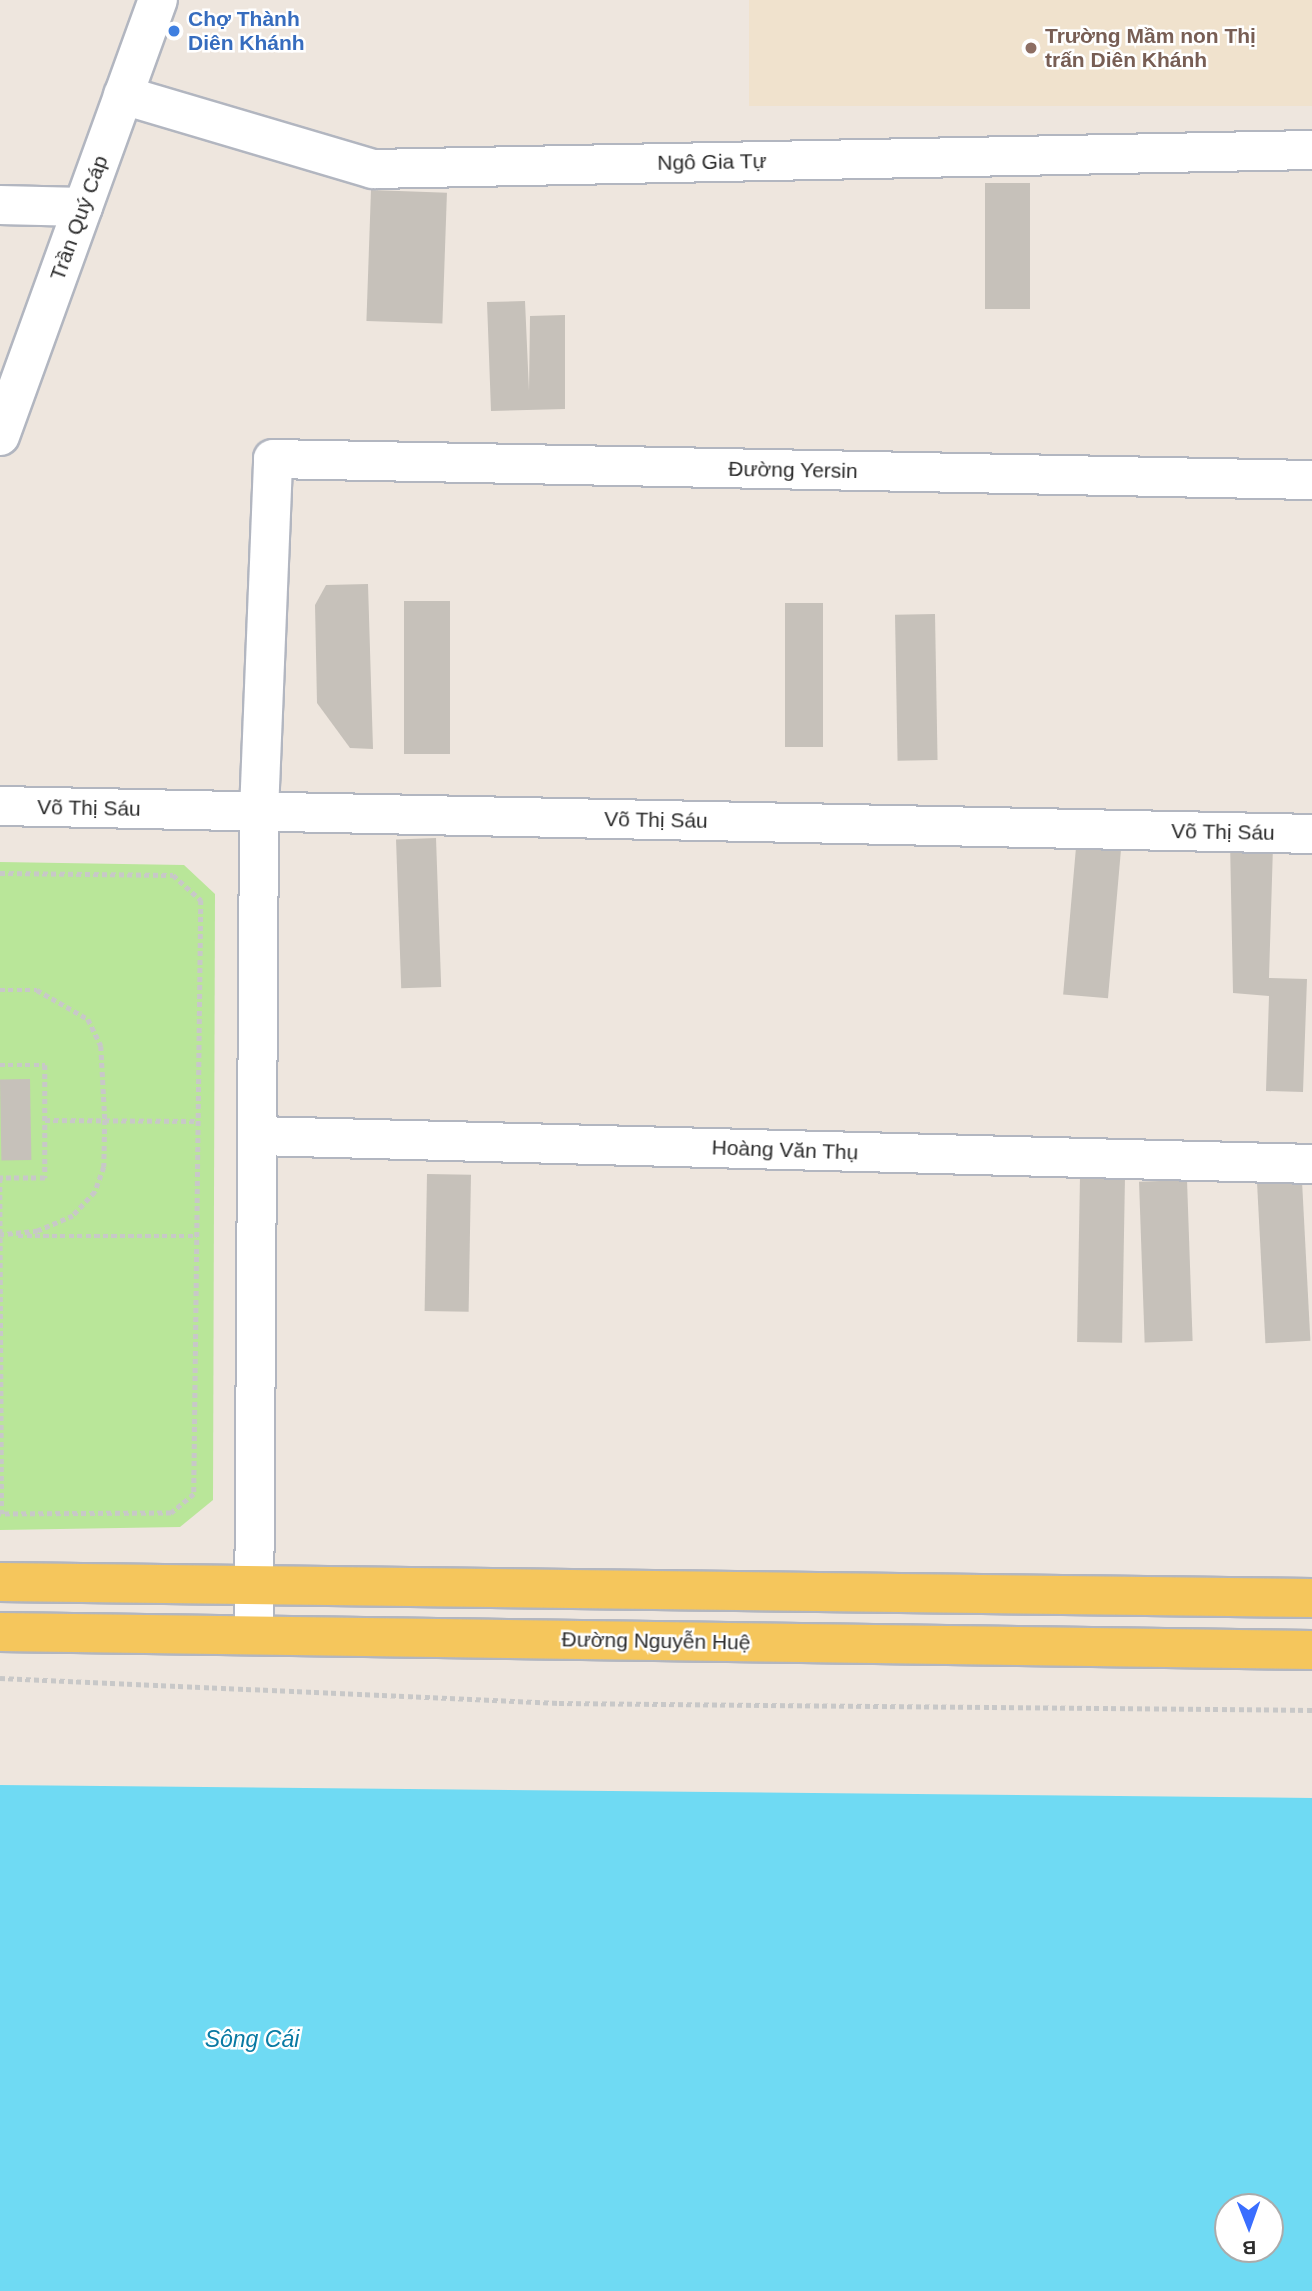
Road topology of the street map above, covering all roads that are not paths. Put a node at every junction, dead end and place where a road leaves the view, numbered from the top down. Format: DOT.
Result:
graph roads {
  1 [pos="158,0"];
  2 [pos="123,95"];
  3 [pos="1312,150"];
  4 [pos="0,205"];
  5 [pos="83,207"];
  6 [pos="0,436"];
  7 [pos="1312,480"];
  8 [pos="0,806"];
  9 [pos="259,812"];
  10 [pos="1312,834"];
  11 [pos="258,1136"];
  12 [pos="1312,1164"];
  13 [pos="0,1582"];
  14 [pos="255,1584"];
  15 [pos="1312,1598"];
  16 [pos="0,1632"];
  17 [pos="254,1635"];
  18 [pos="1312,1650"];
  1 -- 2 [label="street, Trần Quý Cáp"];
  2 -- 3 [label="street, Ngô Gia Tự"];
  2 -- 5 [label="street, Trần Quý Cáp"];
  4 -- 5 [label="street"];
  5 -- 6 [label="street, Trần Quý Cáp"];
  7 -- 9 [label="street, Đường Yersin"];
  8 -- 9 [label="street, Võ Thị Sáu"];
  9 -- 10 [label="street, Võ Thị Sáu"];
  9 -- 11 [label="street"];
  11 -- 12 [label="street, Hoàng Văn Thụ"];
  11 -- 14 [label="street"];
  13 -- 14 [label="main road"];
  14 -- 15 [label="main road"];
  14 -- 17 [label="street"];
  16 -- 17 [label="main road, Đường Nguyễn Huệ"];
  17 -- 18 [label="main road, Đường Nguyễn Huệ"];
}
